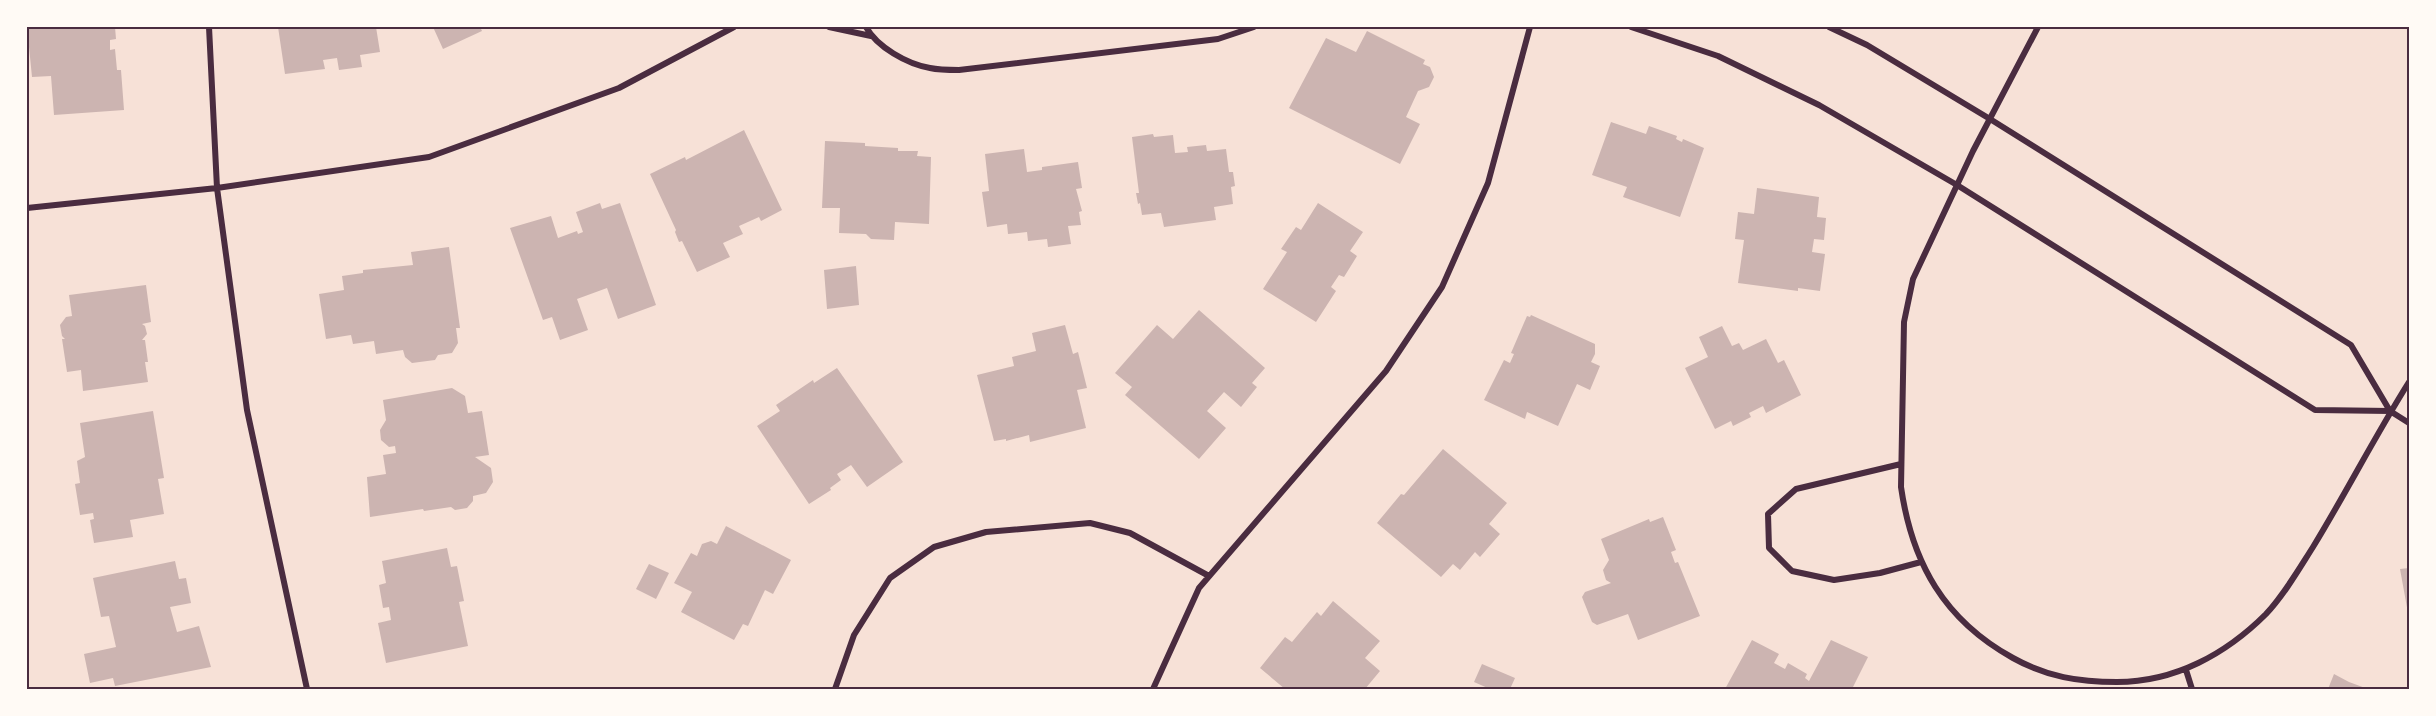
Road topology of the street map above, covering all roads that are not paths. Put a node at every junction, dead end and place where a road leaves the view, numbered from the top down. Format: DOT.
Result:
graph roads {
  1 [pos="208,27"];
  2 [pos="734,27"];
  3 [pos="829,27"];
  4 [pos="866,27"];
  5 [pos="1254,27"];
  6 [pos="1530,27"];
  7 [pos="1631,27"];
  8 [pos="1829,27"];
  9 [pos="2038,27"];
  10 [pos="871,36"];
  11 [pos="1990,119"];
  12 [pos="1957,185"];
  13 [pos="217,188"];
  14 [pos="27,208"];
  15 [pos="2409,382"];
  16 [pos="2390,411"];
  17 [pos="2409,423"];
  18 [pos="1901,464"];
  19 [pos="1921,562"];
  20 [pos="1209,576"];
  21 [pos="2186,670"];
  22 [pos="307,689"];
  23 [pos="835,689"];
  24 [pos="1153,689"];
  25 [pos="2192,689"];
  1 -- 13 [label="street"];
  2 -- 13 [label="street"];
  3 -- 10 [label="street"];
  4 -- 10 [label="street"];
  5 -- 10 [label="street"];
  6 -- 20 [label="street"];
  7 -- 12 [label="street"];
  8 -- 11 [label="street"];
  9 -- 11 [label="street"];
  11 -- 12 [label="street"];
  11 -- 16 [label="street"];
  12 -- 16 [label="street"];
  12 -- 18 [label="street"];
  13 -- 14 [label="street"];
  13 -- 22 [label="street"];
  15 -- 16 [label="street"];
  16 -- 17 [label="street"];
  16 -- 21 [label="street"];
  18 -- 19 [label="street"];
  18 -- 19 [label="street"];
  19 -- 21 [label="street"];
  20 -- 23 [label="street"];
  20 -- 24 [label="street"];
  21 -- 25 [label="street"];
}
